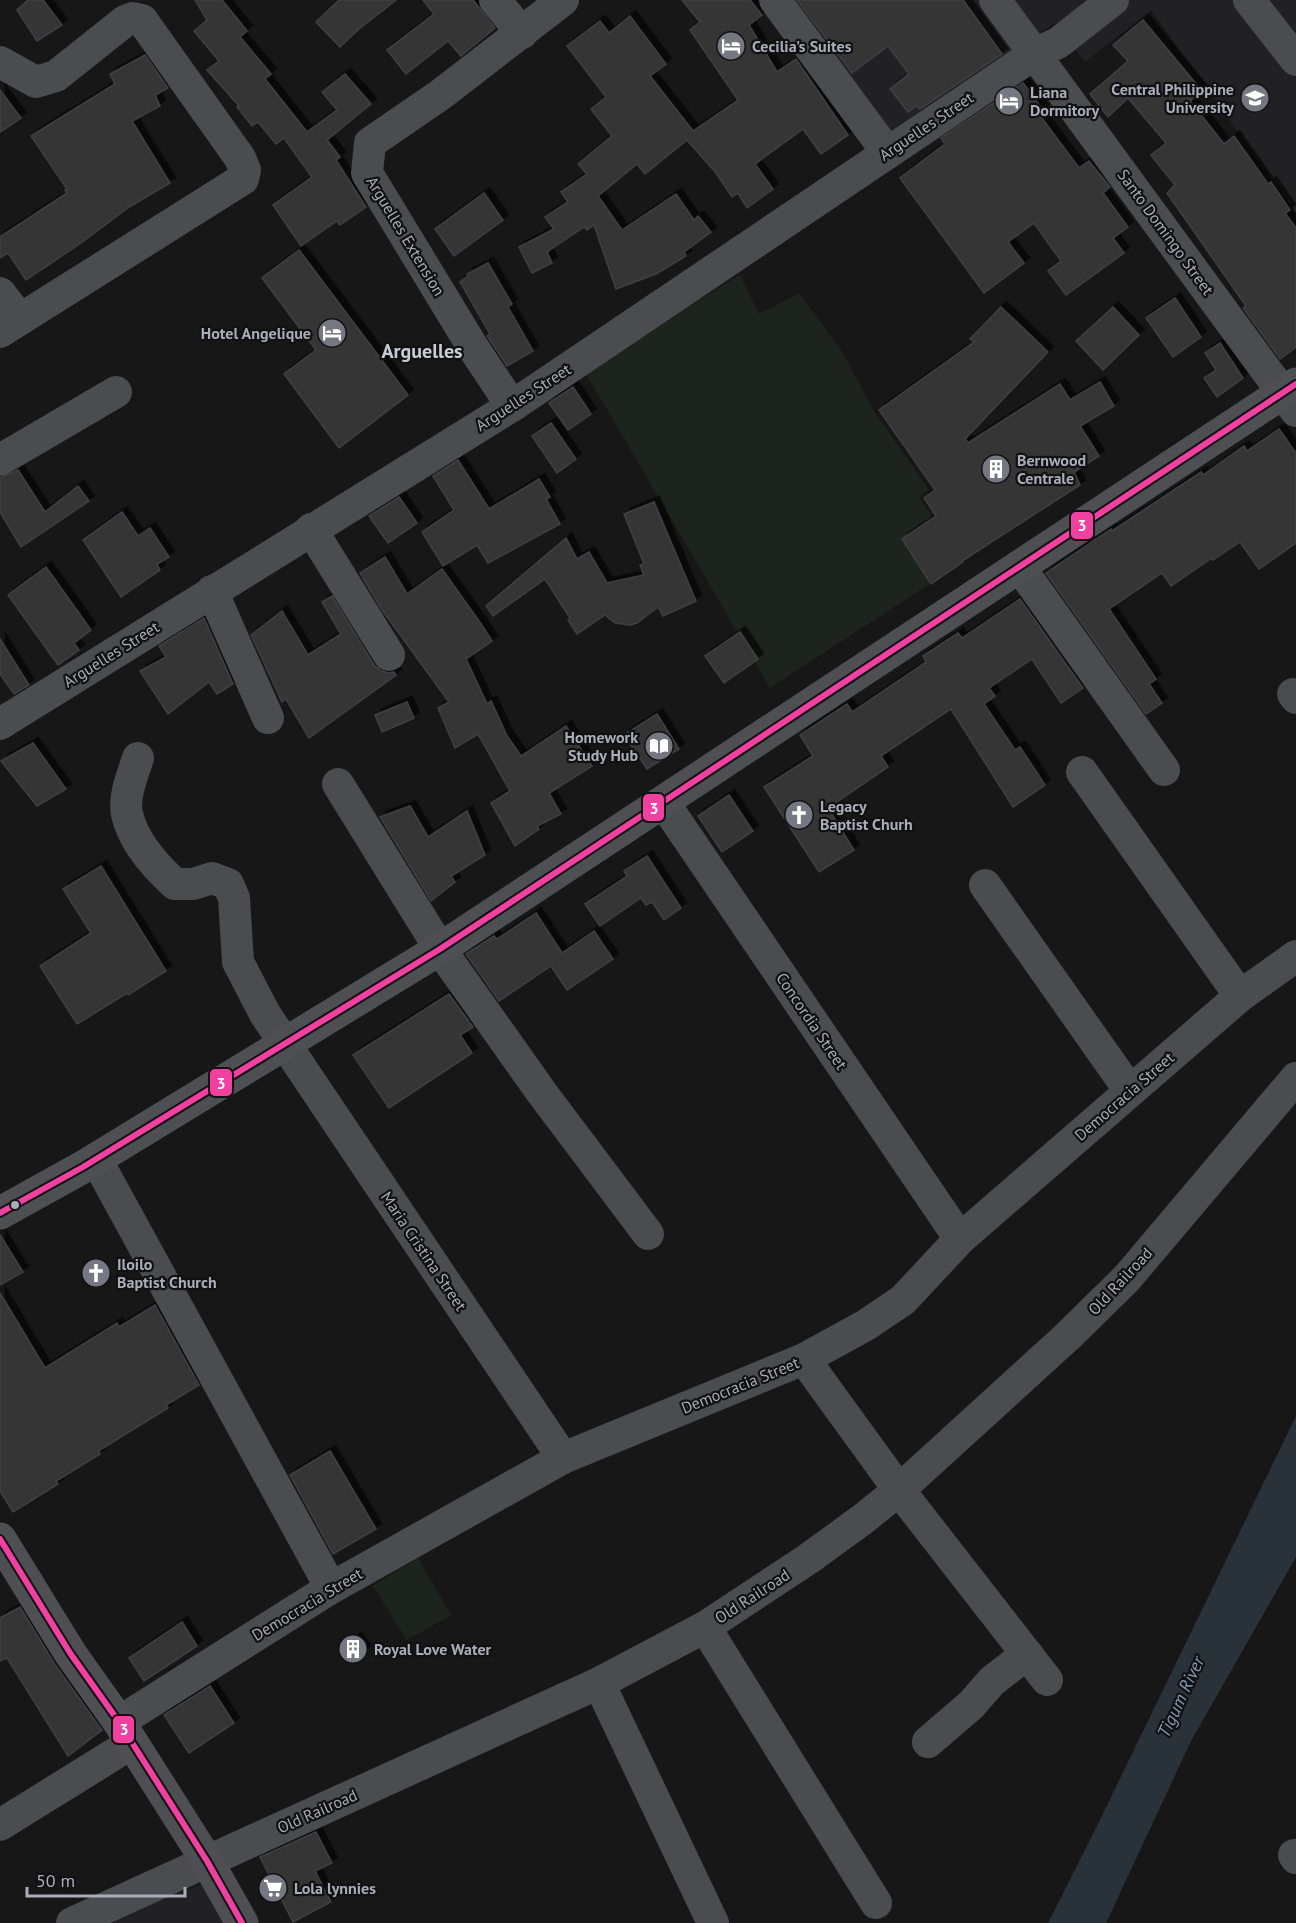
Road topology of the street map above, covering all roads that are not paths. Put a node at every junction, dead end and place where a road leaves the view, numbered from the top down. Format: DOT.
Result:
graph roads {
  1 [pos="495,0"];
  2 [pos="563,0"];
  3 [pos="775,0"];
  4 [pos="995,0"];
  5 [pos="1113,0"];
  6 [pos="1249,0"];
  7 [pos="522,33"];
  8 [pos="1036,53"];
  9 [pos="1296,60"];
  10 [pos="0,62"];
  11 [pos="887,152"];
  12 [pos="0,293"];
  13 [pos="10,326"];
  14 [pos="116,392"];
  15 [pos="1292,396"];
  16 [pos="512,406"];
  17 [pos="0,460"];
  18 [pos="311,529"];
  19 [pos="1019,566"];
  20 [pos="212,591"];
  21 [pos="389,655"];
  22 [pos="4,711"];
  23 [pos="268,718"];
  24 [pos="138,758"];
  25 [pos="1164,770"];
  26 [pos="1082,772"];
  27 [pos="338,784"];
  28 [pos="664,803"];
  29 [pos="985,885"];
  30 [pos="440,949"];
  31 [pos="1296,956"];
  32 [pos="1240,996"];
  33 [pos="285,1044"];
  34 [pos="1296,1077"];
  35 [pos="1130,1091"];
  36 [pos="96,1159"];
  37 [pos="0,1214"];
  38 [pos="648,1234"];
  39 [pos="960,1239"];
  40 [pos="804,1359"];
  41 [pos="563,1458"];
  42 [pos="899,1490"];
  43 [pos="0,1539"];
  44 [pos="331,1588"];
  45 [pos="705,1627"];
  46 [pos="1027,1654"];
  47 [pos="1047,1680"];
  48 [pos="599,1683"];
  49 [pos="125,1733"];
  50 [pos="928,1742"];
  51 [pos="0,1825"];
  52 [pos="207,1861"];
  53 [pos="876,1903"];
  54 [pos="72,1923"];
  55 [pos="242,1923"];
  56 [pos="713,1923"];
  1 -- 7 [label="street"];
  2 -- 7 [label="street, Arguelles Extension"];
  3 -- 11 [label="street"];
  4 -- 8 [label="street, Santo Domingo Street"];
  5 -- 8 [label="street, Arguelles Street"];
  6 -- 9 [label="street"];
  7 -- 16 [label="street, Arguelles Extension"];
  8 -- 11 [label="street, Arguelles Street"];
  8 -- 15 [label="street, Santo Domingo Street"];
  10 -- 13 [label="street"];
  11 -- 16 [label="street, Arguelles Street"];
  12 -- 13 [label="street"];
  14 -- 17 [label="street"];
  15 -- 19 [label="main road"];
  16 -- 18 [label="street, Arguelles Street"];
  18 -- 20 [label="street, Arguelles Street"];
  18 -- 21 [label="street"];
  19 -- 25 [label="street"];
  19 -- 28 [label="main road"];
  20 -- 22 [label="street, Arguelles Street"];
  20 -- 23 [label="street"];
  24 -- 33 [label="street, Maria Cristina Street"];
  26 -- 32 [label="street"];
  27 -- 30 [label="street"];
  28 -- 30 [label="main road"];
  28 -- 39 [label="street, Concordia Street"];
  29 -- 35 [label="street"];
  30 -- 33 [label="main road"];
  30 -- 38 [label="street"];
  31 -- 32 [label="street, Democracia Street"];
  32 -- 35 [label="street, Democracia Street"];
  33 -- 36 [label="main road"];
  33 -- 41 [label="street, Maria Cristina Street"];
  34 -- 42 [label="street, Old Railroad"];
  35 -- 39 [label="street, Democracia Street"];
  36 -- 37 [label="main road"];
  36 -- 44 [label="street"];
  39 -- 40 [label="street, Democracia Street"];
  40 -- 41 [label="street, Democracia Street"];
  40 -- 42 [label="street"];
  41 -- 44 [label="street, Democracia Street"];
  42 -- 45 [label="street, Old Railroad"];
  42 -- 46 [label="street"];
  43 -- 49 [label="main road"];
  44 -- 49 [label="street, Democracia Street"];
  45 -- 48 [label="street, Old Railroad"];
  45 -- 53 [label="street"];
  46 -- 47 [label="street"];
  46 -- 50 [label="street"];
  48 -- 52 [label="street, Old Railroad"];
  48 -- 56 [label="street"];
  49 -- 51 [label="street, Democracia Street"];
  49 -- 52 [label="main road"];
  52 -- 54 [label="street, Old Railroad"];
  52 -- 55 [label="main road"];
}
